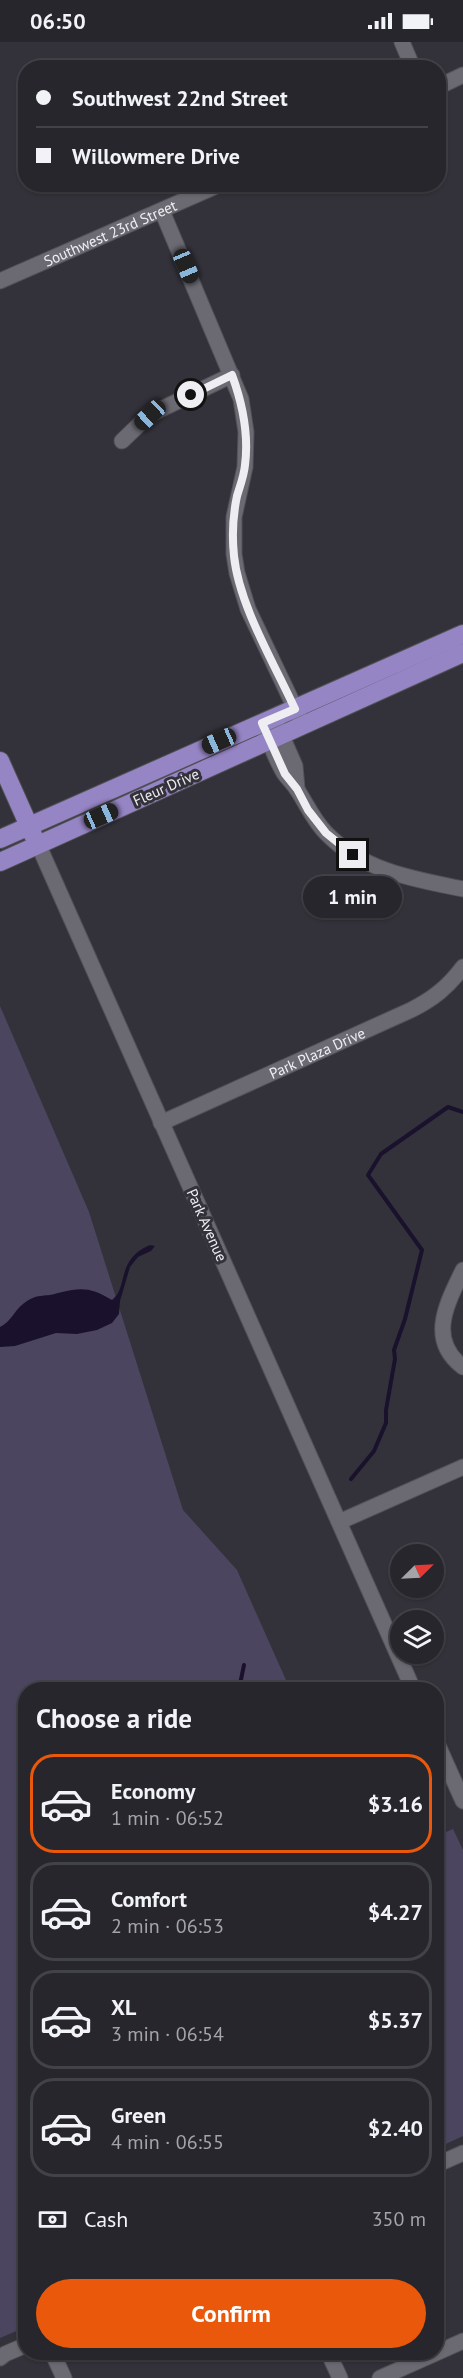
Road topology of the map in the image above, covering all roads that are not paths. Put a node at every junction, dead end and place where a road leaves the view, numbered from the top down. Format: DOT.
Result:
graph roads {
  1 [pos="402,42"];
  2 [pos="410,60"];
  3 [pos="463,75"];
  4 [pos="446,83"];
  5 [pos="203,192"];
  6 [pos="162,211"];
  7 [pos="0,281"];
  8 [pos="232,375"];
  9 [pos="122,441"];
  10 [pos="463,634"];
  11 [pos="463,653"];
  12 [pos="299,717"];
  13 [pos="268,720"];
  14 [pos="276,738"];
  15 [pos="0,761"];
  16 [pos="29,826"];
  17 [pos="0,839"];
  18 [pos="38,844"];
  19 [pos="0,862"];
  20 [pos="463,889"];
  21 [pos="463,967"];
  22 [pos="161,1123"];
  23 [pos="463,1270"];
  24 [pos="463,1367"];
  25 [pos="463,1467"];
  26 [pos="339,1522"];
  27 [pos="410,1682"];
  28 [pos="444,1759"];
  29 [pos="463,1801"];
  30 [pos="463,2154"];
  31 [pos="444,2162"];
  32 [pos="463,2341"];
  33 [pos="18,2348"];
  34 [pos="444,2349"];
  35 [pos="2,2355"];
  36 [pos="56,2360"];
  37 [pos="332,2360"];
  38 [pos="420,2360"];
  39 [pos="64,2378"];
  40 [pos="340,2378"];
  41 [pos="380,2378"];
  1 -- 2 [label="street"];
  3 -- 4 [label="street"];
  5 -- 6 [label="street, Southwest 23rd Street"];
  6 -- 7 [label="street, Southwest 23rd Street"];
  6 -- 8 [label="street"];
  8 -- 9 [label="street"];
  8 -- 12 [label="street"];
  10 -- 12 [label="main road, Fleur Drive"];
  11 -- 12 [label="main road, Fleur Drive"];
  12 -- 13 [label="main road, Fleur Drive"];
  12 -- 14 [label="main road, Fleur Drive"];
  13 -- 14 [label="street"];
  13 -- 16 [label="main road, Fleur Drive"];
  14 -- 18 [label="main road, Fleur Drive"];
  14 -- 20 [label="street"];
  15 -- 16 [label="main road, Park Avenue"];
  16 -- 17 [label="main road, Fleur Drive"];
  16 -- 18 [label="main road, Park Avenue"];
  18 -- 19 [label="main road, Fleur Drive"];
  18 -- 22 [label="street, Park Avenue"];
  21 -- 22 [label="street, Park Plaza Drive"];
  22 -- 26 [label="street, Park Avenue"];
  23 -- 24 [label="street"];
  25 -- 26 [label="street"];
  26 -- 27 [label="street, Park Avenue"];
  28 -- 29 [label="street"];
  30 -- 31 [label="street"];
  32 -- 34 [label="street"];
  33 -- 35 [label="street"];
  36 -- 39 [label="street"];
  37 -- 40 [label="street"];
  38 -- 41 [label="street"];
}
